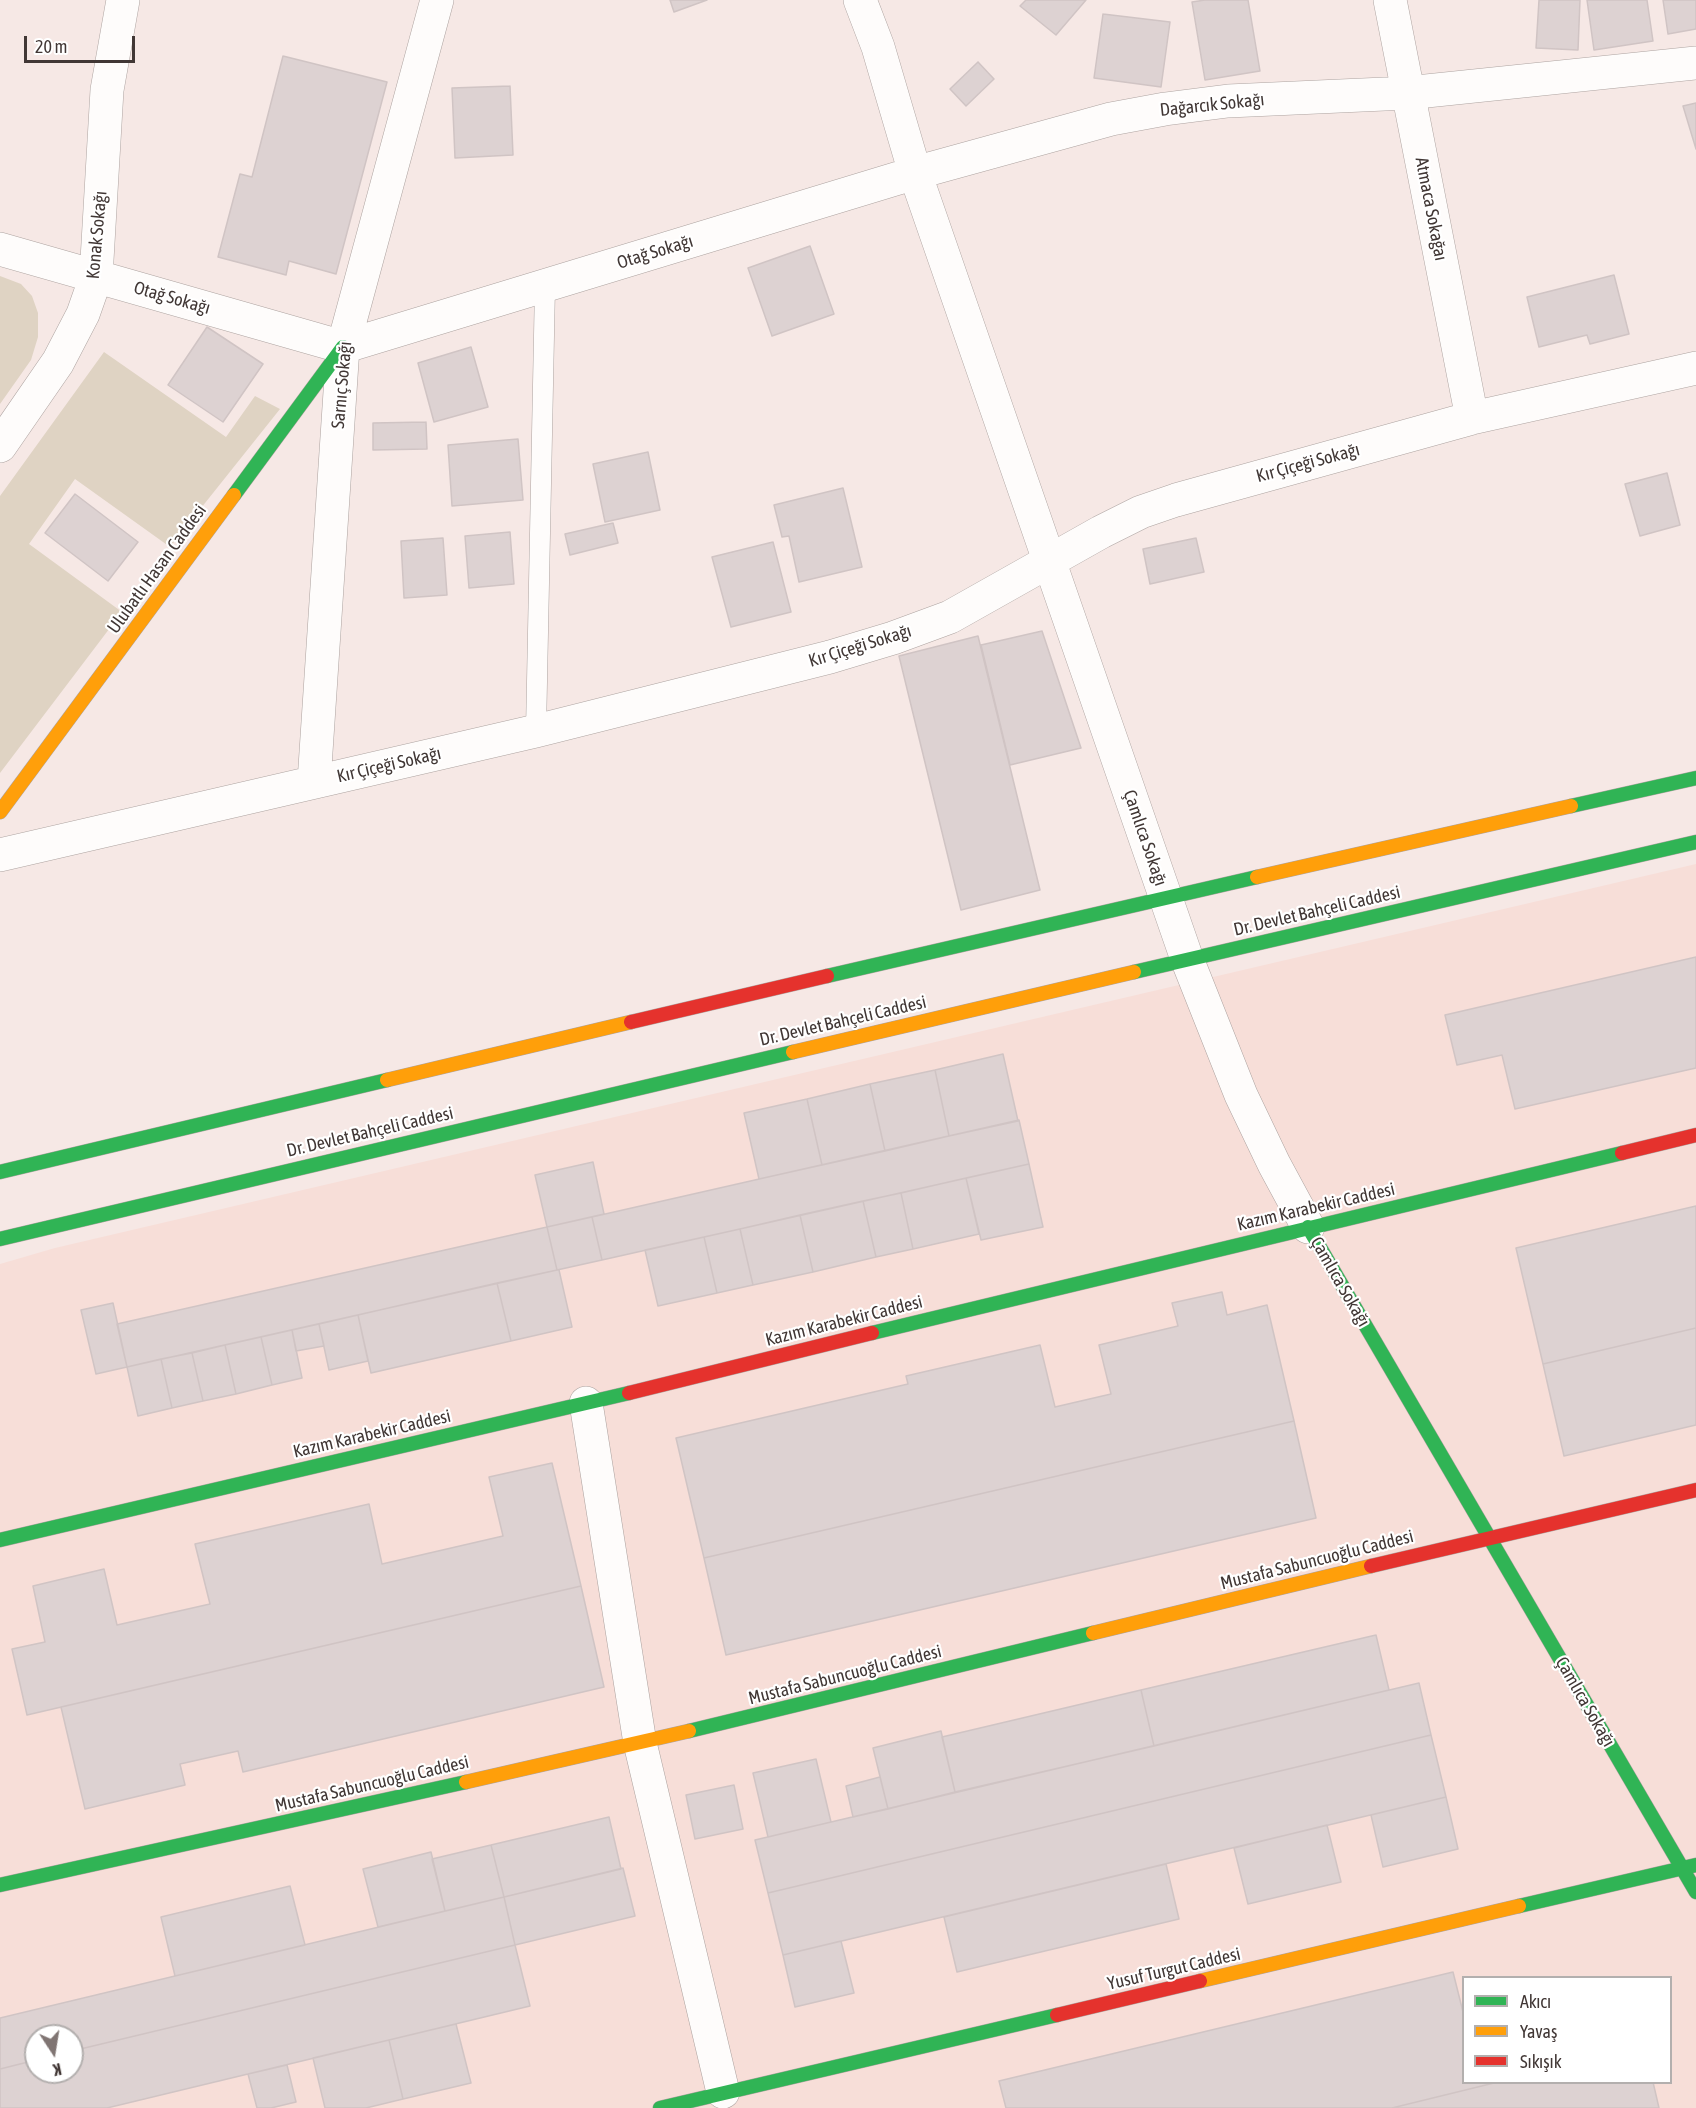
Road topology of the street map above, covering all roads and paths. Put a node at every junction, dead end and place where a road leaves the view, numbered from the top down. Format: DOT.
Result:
graph roads {
  1 [pos="123,0"];
  2 [pos="437,0"];
  3 [pos="860,0"];
  4 [pos="1390,0"];
  5 [pos="1696,63"];
  6 [pos="1407,93"];
  7 [pos="915,173"];
  8 [pos="0,249"];
  9 [pos="96,277"];
  10 [pos="545,285"];
  11 [pos="343,347"];
  12 [pos="1696,368"];
  13 [pos="1472,418"];
  14 [pos="0,446"];
  15 [pos="1049,562"];
  16 [pos="536,731"];
  17 [pos="1696,778"];
  18 [pos="314,782"];
  19 [pos="0,812"];
  20 [pos="1696,842"];
  21 [pos="0,855"];
  22 [pos="1165,898"];
  23 [pos="1187,959"];
  24 [pos="1696,1135"];
  25 [pos="0,1172"];
  26 [pos="1308,1227"];
  27 [pos="0,1239"];
  28 [pos="586,1403"];
  29 [pos="1696,1490"];
  30 [pos="1489,1537"];
  31 [pos="0,1540"];
  32 [pos="640,1743"];
  33 [pos="1689,1867"];
  34 [pos="0,1885"];
  35 [pos="1696,1892"];
  36 [pos="723,2092"];
  37 [pos="660,2108"];
  1 -- 9 [label="street, Konak Sokağı"];
  2 -- 11 [label="street, Sarnıç Sokağı"];
  3 -- 7 [label="street"];
  4 -- 6 [label="street, Atmaca Sokağaı"];
  5 -- 6 [label="street, Dağarcık Sokağı"];
  6 -- 7 [label="street, Dağarcık Sokağı"];
  6 -- 13 [label="street, Atmaca Sokağaı"];
  7 -- 10 [label="street, Otağ Sokağı"];
  7 -- 15 [label="street"];
  8 -- 9 [label="street, Otağ Sokağı"];
  9 -- 11 [label="street, Otağ Sokağı"];
  9 -- 14 [label="street, Konak Sokağı"];
  10 -- 11 [label="street, Otağ Sokağı"];
  10 -- 16 [label="lane"];
  11 -- 18 [label="street, Sarnıç Sokağı"];
  11 -- 19 [label="street, Ulubatlı Hasan Caddesi"];
  12 -- 13 [label="street, Kır Çiçeği Sokağı"];
  13 -- 15 [label="street, Kır Çiçeği Sokağı"];
  15 -- 16 [label="street, Kır Çiçeği Sokağı"];
  15 -- 22 [label="street, Çamlıca Sokağı"];
  16 -- 18 [label="street, Kır Çiçeği Sokağı"];
  17 -- 22 [label="street"];
  18 -- 21 [label="street, Kır Çiçeği Sokağı"];
  20 -- 23 [label="street, Dr. Devlet Bahçeli Caddesi"];
  22 -- 23 [label="street, Çamlıca Sokağı"];
  22 -- 25 [label="street"];
  23 -- 26 [label="street, Çamlıca Sokağı"];
  23 -- 27 [label="street, Dr. Devlet Bahçeli Caddesi"];
  24 -- 26 [label="street, Kazım Karabekir Caddesi"];
  26 -- 28 [label="street, Kazım Karabekir Caddesi"];
  26 -- 30 [label="street, Çamlıca Sokağı"];
  28 -- 31 [label="street, Kazım Karabekir Caddesi"];
  28 -- 32 [label="street"];
  29 -- 30 [label="street, Mustafa Sabuncuoğlu Caddesi"];
  30 -- 32 [label="street, Mustafa Sabuncuoğlu Caddesi"];
  30 -- 33 [label="street, Çamlıca Sokağı"];
  32 -- 34 [label="street, Mustafa Sabuncuoğlu Caddesi"];
  32 -- 36 [label="street"];
  33 -- 35 [label="street, Çamlıca Sokağı"];
  33 -- 36 [label="street, Yusuf Turgut Caddesi"];
  36 -- 37 [label="street, Yusuf Turgut Caddesi"];
}
